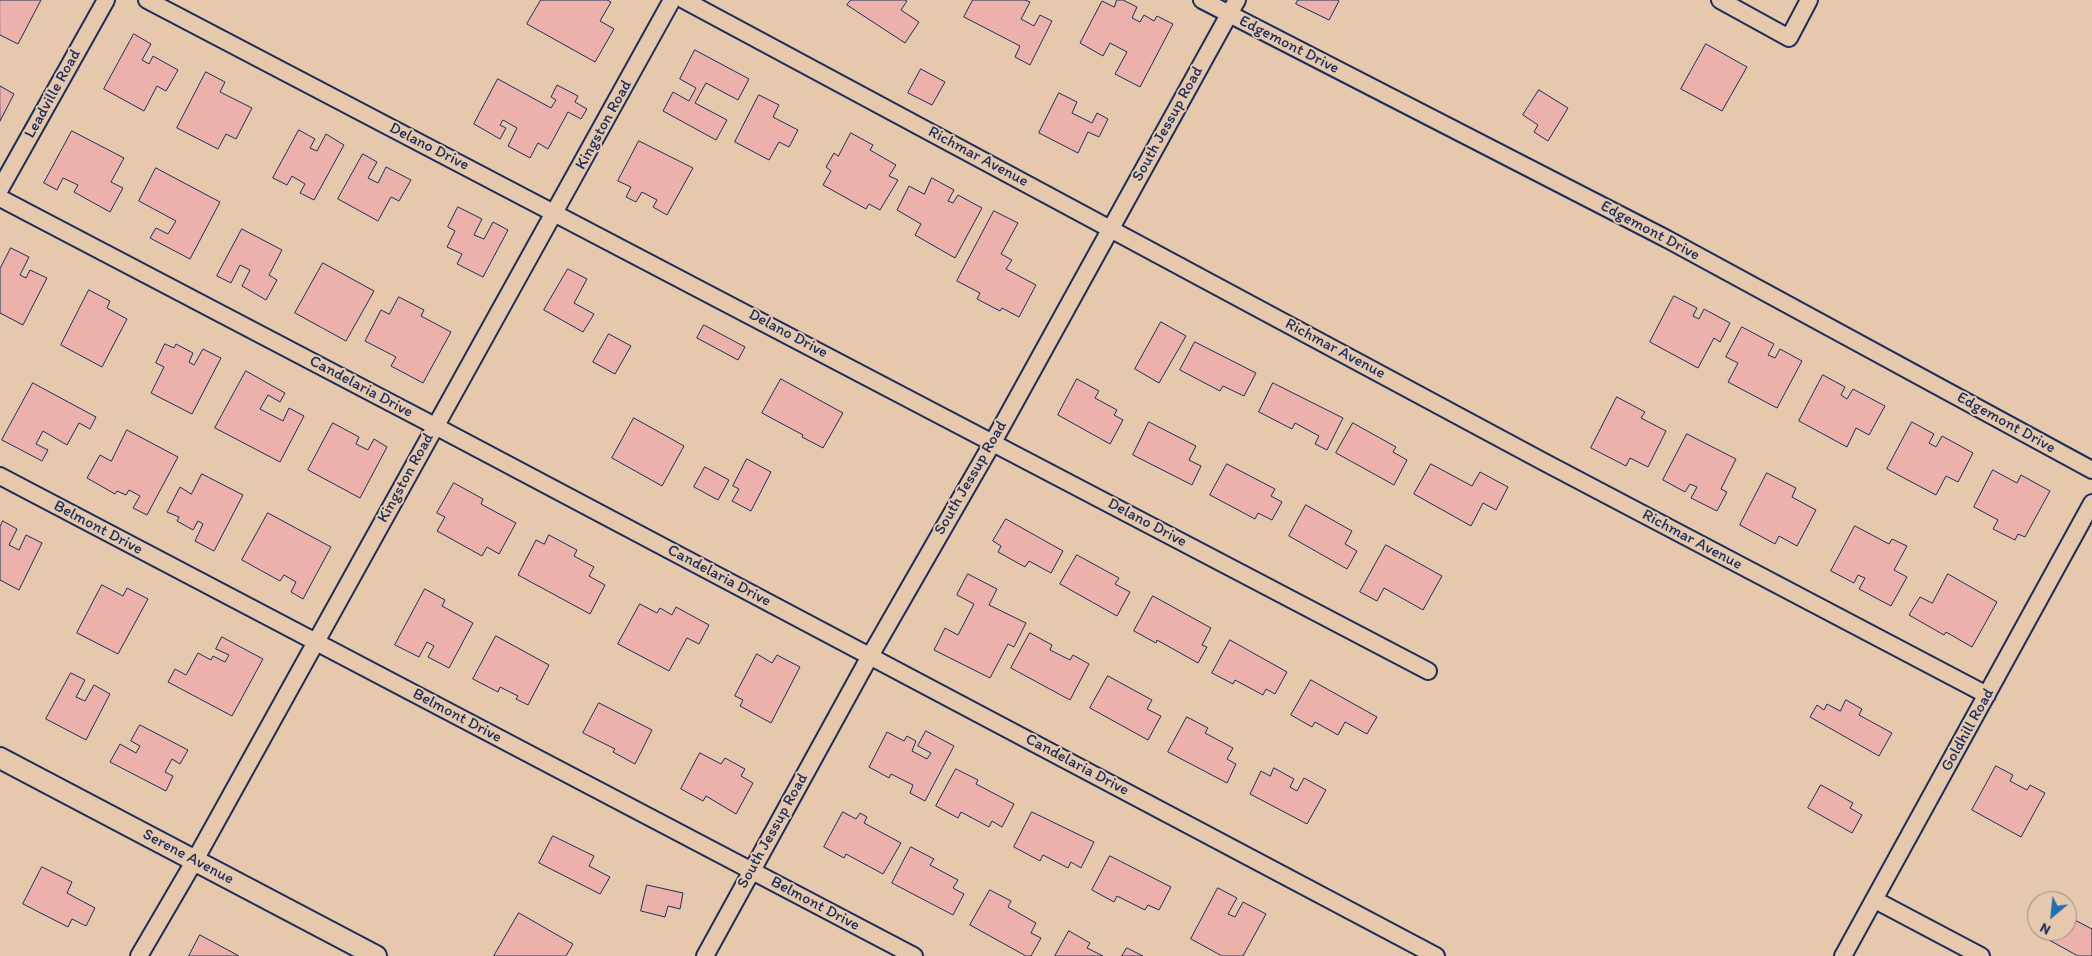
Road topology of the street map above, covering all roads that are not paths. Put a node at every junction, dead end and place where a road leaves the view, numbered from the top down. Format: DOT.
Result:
graph roads {
  1 [pos="106,0"];
  2 [pos="148,0"];
  3 [pos="672,0"];
  4 [pos="684,0"];
  5 [pos="1202,0"];
  6 [pos="1720,0"];
  7 [pos="1808,0"];
  8 [pos="1233,7"];
  9 [pos="0,189"];
  10 [pos="0,198"];
  11 [pos="556,212"];
  12 [pos="1110,228"];
  13 [pos="435,426"];
  14 [pos="993,442"];
  15 [pos="2092,470"];
  16 [pos="0,476"];
  17 [pos="2092,503"];
  18 [pos="316,642"];
  19 [pos="870,656"];
  20 [pos="1428,671"];
  21 [pos="1987,695"];
  22 [pos="0,758"];
  23 [pos="195,860"];
  24 [pos="752,871"];
  25 [pos="1875,900"];
  26 [pos="139,956"];
  27 [pos="376,956"];
  28 [pos="705,956"];
  29 [pos="914,956"];
  30 [pos="1436,956"];
  31 [pos="1843,956"];
  32 [pos="1981,956"];
  1 -- 9 [label="street, Leadville Road"];
  2 -- 11 [label="street, Delano Drive"];
  3 -- 11 [label="street, Kingston Road"];
  4 -- 12 [label="street, Richmar Avenue"];
  5 -- 8 [label="street, Edgemont Drive"];
  6 -- 7 [label="street"];
  8 -- 12 [label="street, South Jessup Road"];
  8 -- 15 [label="street, Edgemont Drive"];
  10 -- 13 [label="street, Candelaria Drive"];
  11 -- 13 [label="street, Kingston Road"];
  11 -- 14 [label="street, Delano Drive"];
  12 -- 14 [label="street, South Jessup Road"];
  12 -- 21 [label="street, Richmar Avenue"];
  13 -- 18 [label="street, Kingston Road"];
  13 -- 19 [label="street, Candelaria Drive"];
  14 -- 19 [label="street, South Jessup Road"];
  14 -- 20 [label="street, Delano Drive"];
  16 -- 18 [label="street, Belmont Drive"];
  17 -- 21 [label="street, Goldhill Road"];
  18 -- 23 [label="street, Kingston Road"];
  18 -- 24 [label="street, Belmont Drive"];
  19 -- 24 [label="street, South Jessup Road"];
  19 -- 30 [label="street, Candelaria Drive"];
  21 -- 25 [label="street, Goldhill Road"];
  22 -- 23 [label="street, Serene Avenue"];
  23 -- 26 [label="street, Kingston Road"];
  23 -- 27 [label="street, Serene Avenue"];
  24 -- 28 [label="street, South Jessup Road"];
  24 -- 29 [label="street, Belmont Drive"];
  25 -- 31 [label="street, Goldhill Road"];
  25 -- 32 [label="street"];
}
